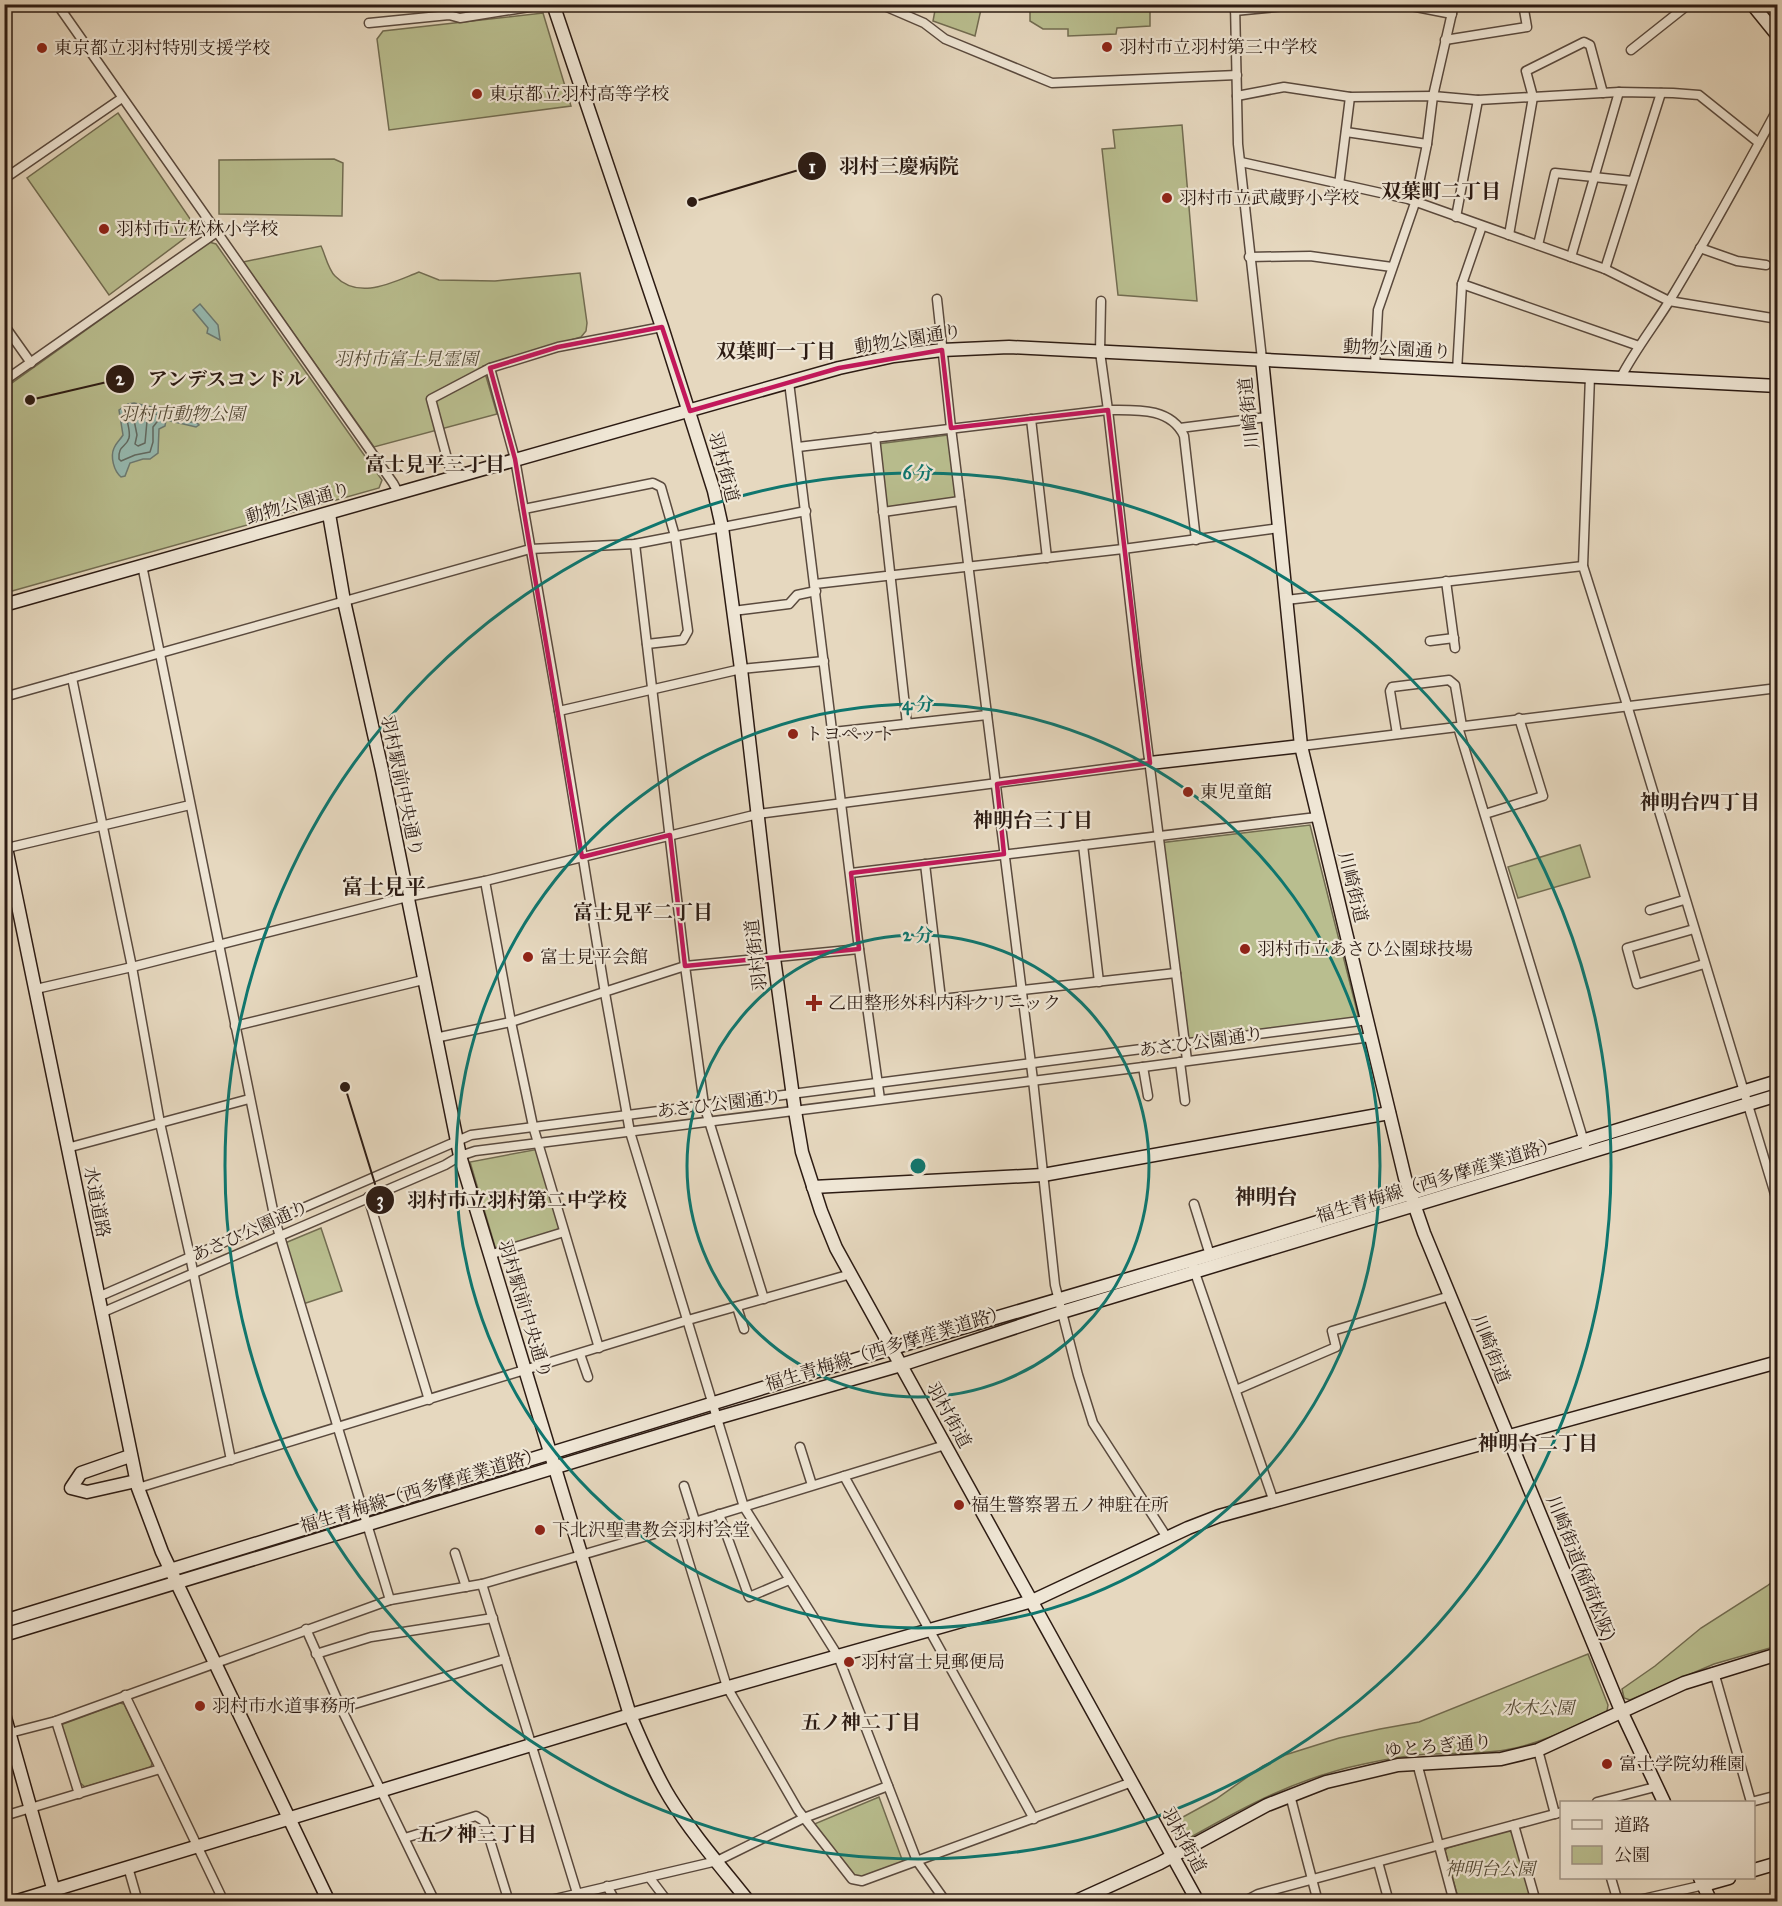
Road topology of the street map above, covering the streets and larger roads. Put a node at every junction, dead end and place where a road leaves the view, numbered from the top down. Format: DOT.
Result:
graph roads {
  1 [pos="57,4"];
  2 [pos="548,4"];
  3 [pos="553,4"];
  4 [pos="880,4"];
  5 [pos="1306,4"];
  6 [pos="1401,4"];
  7 [pos="1523,4"];
  8 [pos="1689,4"];
  9 [pos="1752,4"];
  10 [pos="1235,8"];
  11 [pos="1453,9"];
  12 [pos="369,23"];
  13 [pos="1778,36"];
  14 [pos="1445,40"];
  15 [pos="1631,50"];
  16 [pos="1237,75"];
  17 [pos="1619,92"];
  18 [pos="1603,93"];
  19 [pos="1661,93"];
  20 [pos="1237,96"];
  21 [pos="1433,96"];
  22 [pos="1350,97"];
  23 [pos="1533,97"];
  24 [pos="122,98"];
  25 [pos="1478,100"];
  26 [pos="1778,108"];
  27 [pos="1346,132"];
  28 [pos="1759,143"];
  29 [pos="1427,144"];
  30 [pos="1241,162"];
  31 [pos="1593,176"];
  32 [pos="4,179"];
  33 [pos="1632,181"];
  34 [pos="1339,185"];
  35 [pos="1415,203"];
  36 [pos="1456,217"];
  37 [pos="1482,226"];
  38 [pos="217,232"];
  39 [pos="1509,235"];
  40 [pos="1538,244"];
  41 [pos="1700,248"];
  42 [pos="1249,257"];
  43 [pos="1571,257"];
  44 [pos="1766,265"];
  45 [pos="1392,267"];
  46 [pos="1605,269"];
  47 [pos="1462,284"];
  48 [pos="937,299"];
  49 [pos="1101,301"];
  50 [pos="1669,301"];
  51 [pos="1778,319"];
  52 [pos="4,325"];
  53 [pos="662,327"];
  54 [pos="1639,346"];
  55 [pos="942,350"];
  56 [pos="1100,352"];
  57 [pos="1262,359"];
  58 [pos="31,363"];
  59 [pos="1375,366"];
  60 [pos="489,368"];
  61 [pos="1457,371"];
  62 [pos="1590,376"];
  63 [pos="1621,377"];
  64 [pos="4,381"];
  65 [pos="789,382"];
  66 [pos="1777,385"];
  67 [pos="1108,410"];
  68 [pos="690,411"];
  69 [pos="1267,417"];
  70 [pos="1031,419"];
  71 [pos="951,428"];
  72 [pos="1180,428"];
  73 [pos="875,437"];
  74 [pos="798,447"];
  75 [pos="515,459"];
  76 [pos="452,477"];
  77 [pos="399,494"];
  78 [pos="960,501"];
  79 [pos="524,508"];
  80 [pos="806,511"];
  81 [pos="883,512"];
  82 [pos="329,514"];
  83 [pos="722,527"];
  84 [pos="1279,528"];
  85 [pos="675,536"];
  86 [pos="1196,540"];
  87 [pos="635,544"];
  88 [pos="530,549"];
  89 [pos="1123,549"];
  90 [pos="1047,558"];
  91 [pos="142,566"];
  92 [pos="1583,566"];
  93 [pos="968,567"];
  94 [pos="891,575"];
  95 [pos="1446,581"];
  96 [pos="815,587"];
  97 [pos="1286,600"];
  98 [pos="344,601"];
  99 [pos="4,605"];
  100 [pos="733,611"];
  101 [pos="1454,638"];
  102 [pos="1430,641"];
  103 [pos="647,644"];
  104 [pos="1455,648"];
  105 [pos="160,652"];
  106 [pos="824,661"];
  107 [pos="741,669"];
  108 [pos="72,678"];
  109 [pos="1778,688"];
  110 [pos="652,690"];
  111 [pos="4,697"];
  112 [pos="1627,705"];
  113 [pos="559,711"];
  114 [pos="987,715"];
  115 [pos="1519,718"];
  116 [pos="907,724"];
  117 [pos="1460,726"];
  118 [pos="833,732"];
  119 [pos="1397,734"];
  120 [pos="1301,746"];
  121 [pos="1150,764"];
  122 [pos="996,784"];
  123 [pos="841,804"];
  124 [pos="190,805"];
  125 [pos="758,814"];
  126 [pos="1485,814"];
  127 [pos="1317,817"];
  128 [pos="102,826"];
  129 [pos="670,835"];
  130 [pos="1158,836"];
  131 [pos="6,843"];
  132 [pos="1083,845"];
  133 [pos="1004,854"];
  134 [pos="582,857"];
  135 [pos="925,864"];
  136 [pos="851,873"];
  137 [pos="485,881"];
  138 [pos="407,897"];
  139 [pos="1684,900"];
  140 [pos="1650,910"];
  141 [pos="1694,929"];
  142 [pos="220,944"];
  143 [pos="859,949"];
  144 [pos="774,958"];
  145 [pos="1704,964"];
  146 [pos="685,966"];
  147 [pos="132,967"];
  148 [pos="1176,973"];
  149 [pos="423,980"];
  150 [pos="1099,982"];
  151 [pos="36,989"];
  152 [pos="1021,991"];
  153 [pos="604,993"];
  154 [pos="941,999"];
  155 [pos="868,1007"];
  156 [pos="1368,1020"];
  157 [pos="511,1022"];
  158 [pos="235,1026"];
  159 [pos="1371,1036"];
  160 [pos="435,1038"];
  161 [pos="1185,1044"];
  162 [pos="1184,1061"];
  163 [pos="1030,1064"];
  164 [pos="1143,1067"];
  165 [pos="1033,1080"];
  166 [pos="1778,1081"];
  167 [pos="879,1083"];
  168 [pos="792,1095"];
  169 [pos="1148,1095"];
  170 [pos="1778,1095"];
  171 [pos="1745,1098"];
  172 [pos="249,1099"];
  173 [pos="880,1099"];
  174 [pos="1185,1101"];
  175 [pos="704,1105"];
  176 [pos="795,1111"];
  177 [pos="1389,1113"];
  178 [pos="627,1115"];
  179 [pos="708,1122"];
  180 [pos="160,1123"];
  181 [pos="533,1126"];
  182 [pos="630,1132"];
  183 [pos="457,1140"];
  184 [pos="539,1143"];
  185 [pos="1585,1146"];
  186 [pos="67,1148"];
  187 [pos="460,1156"];
  188 [pos="1043,1175"];
  189 [pos="813,1188"];
  190 [pos="368,1197"];
  191 [pos="1412,1199"];
  192 [pos="1194,1204"];
  193 [pos="1778,1204"];
  194 [pos="275,1220"];
  195 [pos="564,1232"];
  196 [pos="280,1235"];
  197 [pos="489,1255"];
  198 [pos="1210,1255"];
  199 [pos="190,1257"];
  200 [pos="1193,1266"];
  201 [pos="193,1274"];
  202 [pos="850,1275"];
  203 [pos="1450,1296"];
  204 [pos="98,1297"];
  205 [pos="764,1299"];
  206 [pos="1060,1306"];
  207 [pos="737,1307"];
  208 [pos="101,1313"];
  209 [pos="688,1320"];
  210 [pos="744,1329"];
  211 [pos="599,1348"];
  212 [pos="892,1348"];
  213 [pos="580,1354"];
  214 [pos="1778,1362"];
  215 [pos="901,1365"];
  216 [pos="525,1371"];
  217 [pos="588,1377"];
  218 [pos="1236,1390"];
  219 [pos="429,1400"];
  220 [pos="712,1405"];
  221 [pos="717,1418"];
  222 [pos="337,1427"];
  223 [pos="1508,1437"];
  224 [pos="945,1445"];
  225 [pos="800,1447"];
  226 [pos="550,1453"];
  227 [pos="130,1456"];
  228 [pos="231,1460"];
  229 [pos="555,1469"];
  230 [pos="844,1476"];
  231 [pos="137,1484"];
  232 [pos="812,1485"];
  233 [pos="684,1486"];
  234 [pos="1274,1502"];
  235 [pos="744,1507"];
  236 [pos="362,1512"];
  237 [pos="719,1514"];
  238 [pos="695,1521"];
  239 [pos="367,1525"];
  240 [pos="678,1527"];
  241 [pos="1167,1539"];
  242 [pos="455,1553"];
  243 [pos="582,1556"];
  244 [pos="170,1569"];
  245 [pos="789,1580"];
  246 [pos="177,1583"];
  247 [pos="482,1584"];
  248 [pos="466,1587"];
  249 [pos="390,1600"];
  250 [pos="1032,1601"];
  251 [pos="493,1618"];
  252 [pos="4,1621"];
  253 [pos="306,1629"];
  254 [pos="929,1630"];
  255 [pos="4,1635"];
  256 [pos="316,1654"];
  257 [pos="1778,1654"];
  258 [pos="838,1656"];
  259 [pos="505,1659"];
  260 [pos="215,1662"];
  261 [pos="1714,1672"];
  262 [pos="727,1687"];
  263 [pos="125,1695"];
  264 [pos="341,1708"];
  265 [pos="1622,1713"];
  266 [pos="4,1714"];
  267 [pos="630,1715"];
  268 [pos="56,1721"];
  269 [pos="8,1734"];
  270 [pos="531,1745"];
  271 [pos="1538,1750"];
  272 [pos="1417,1763"];
  273 [pos="160,1769"];
  274 [pos="1132,1782"];
  275 [pos="888,1786"];
  276 [pos="1655,1787"];
  277 [pos="382,1790"];
  278 [pos="79,1794"];
  279 [pos="1290,1795"];
  280 [pos="1778,1795"];
  281 [pos="1604,1801"];
  282 [pos="1663,1801"];
  283 [pos="1750,1801"];
  284 [pos="1755,1802"];
  285 [pos="31,1808"];
  286 [pos="1558,1813"];
  287 [pos="4,1816"];
  288 [pos="289,1818"];
  289 [pos="804,1818"];
  290 [pos="1034,1819"];
  291 [pos="1514,1825"];
  292 [pos="405,1838"];
  293 [pos="197,1845"];
  294 [pos="1439,1845"];
  295 [pos="1172,1857"];
  296 [pos="717,1861"];
  297 [pos="917,1861"];
  298 [pos="1378,1862"];
  299 [pos="1778,1863"];
  300 [pos="128,1867"];
  301 [pos="1755,1870"];
  302 [pos="649,1877"];
  303 [pos="1312,1879"];
  304 [pos="1611,1879"];
  305 [pos="1720,1879"];
  306 [pos="1702,1881"];
  307 [pos="607,1886"];
  308 [pos="577,1893"];
  309 [pos="55,1896"];
  310 [pos="554,1900"];
  311 [pos="14,1902"];
  312 [pos="138,1902"];
  313 [pos="224,1902"];
  314 [pos="329,1902"];
  315 [pos="435,1902"];
  316 [pos="508,1902"];
  317 [pos="542,1902"];
  318 [pos="616,1902"];
  319 [pos="668,1902"];
  320 [pos="749,1902"];
  321 [pos="946,1902"];
  322 [pos="1074,1902"];
  323 [pos="1198,1902"];
  324 [pos="1243,1902"];
  325 [pos="1318,1902"];
  326 [pos="1389,1902"];
  327 [pos="1454,1902"];
  328 [pos="1536,1902"];
  329 [pos="1618,1902"];
  330 [pos="1630,1902"];
  331 [pos="1712,1902"];
  1 -- 24 [label="street"];
  2 -- 12 [label="street"];
  3 -- 53 [label="street, 羽村街道"];
  4 -- 16 [label="street"];
  5 -- 10 [label="street"];
  6 -- 11 [label="street"];
  7 -- 14 [label="street"];
  8 -- 15 [label="street"];
  9 -- 13 [label="street"];
  10 -- 16 [label="street"];
  11 -- 14 [label="street"];
  14 -- 21 [label="street"];
  16 -- 20 [label="street"];
  17 -- 18 [label="street"];
  17 -- 19 [label="street"];
  17 -- 31 [label="street"];
  18 -- 23 [label="street"];
  18 -- 23 [label="street"];
  19 -- 28 [label="street"];
  19 -- 33 [label="street"];
  20 -- 22 [label="street"];
  20 -- 30 [label="street"];
  21 -- 22 [label="street"];
  21 -- 25 [label="street"];
  21 -- 29 [label="street"];
  22 -- 27 [label="street"];
  23 -- 25 [label="street"];
  23 -- 39 [label="street"];
  24 -- 32 [label="street"];
  24 -- 38 [label="street"];
  25 -- 36 [label="street"];
  26 -- 28 [label="street"];
  27 -- 29 [label="street"];
  27 -- 34 [label="street"];
  28 -- 41 [label="street"];
  29 -- 35 [label="street"];
  30 -- 34 [label="street"];
  30 -- 42 [label="street"];
  31 -- 33 [label="street"];
  31 -- 40 [label="street"];
  31 -- 43 [label="street"];
  33 -- 46 [label="street"];
  34 -- 35 [label="street"];
  35 -- 36 [label="street"];
  35 -- 45 [label="street"];
  36 -- 37 [label="street"];
  37 -- 39 [label="street"];
  37 -- 47 [label="street"];
  38 -- 58 [label="street"];
  38 -- 77 [label="street"];
  39 -- 40 [label="street"];
  40 -- 43 [label="street"];
  41 -- 44 [label="street"];
  41 -- 50 [label="street"];
  42 -- 45 [label="street"];
  42 -- 57 [label="street"];
  43 -- 46 [label="street"];
  45 -- 59 [label="street"];
  46 -- 50 [label="street"];
  47 -- 54 [label="street"];
  47 -- 61 [label="street"];
  48 -- 55 [label="street"];
  49 -- 56 [label="street"];
  50 -- 51 [label="street"];
  50 -- 54 [label="street"];
  52 -- 58 [label="street"];
  53 -- 60 [label="street"];
  53 -- 68 [label="street, 羽村街道"];
  54 -- 63 [label="street"];
  55 -- 56 [label="street, 動物公園通り"];
  55 -- 65 [label="street, 動物公園通り"];
  55 -- 71 [label="street"];
  56 -- 57 [label="street, 動物公園通り"];
  56 -- 67 [label="street"];
  57 -- 59 [label="street, 動物公園通り"];
  57 -- 69 [label="street, 川崎街道"];
  58 -- 64 [label="street"];
  59 -- 61 [label="street, 動物公園通り"];
  60 -- 75 [label="street"];
  60 -- 76 [label="street"];
  61 -- 62 [label="street, 動物公園通り"];
  62 -- 63 [label="street, 動物公園通り"];
  62 -- 92 [label="street"];
  63 -- 66 [label="street, 動物公園通り"];
  65 -- 68 [label="street, 動物公園通り"];
  65 -- 74 [label="street"];
  67 -- 70 [label="street"];
  67 -- 72 [label="street"];
  67 -- 89 [label="street"];
  68 -- 75 [label="street, 動物公園通り"];
  68 -- 83 [label="street, 羽村街道"];
  69 -- 72 [label="street"];
  69 -- 84 [label="street, 川崎街道"];
  70 -- 71 [label="street"];
  70 -- 90 [label="street"];
  71 -- 73 [label="street"];
  71 -- 78 [label="street"];
  72 -- 86 [label="street"];
  73 -- 74 [label="street"];
  73 -- 81 [label="street"];
  74 -- 80 [label="street"];
  75 -- 76 [label="street, 動物公園通り"];
  75 -- 79 [label="street"];
  76 -- 77 [label="street, 動物公園通り"];
  77 -- 82 [label="street, 動物公園通り"];
  78 -- 81 [label="street"];
  78 -- 93 [label="street"];
  79 -- 85 [label="street"];
  79 -- 88 [label="street"];
  80 -- 83 [label="street"];
  80 -- 96 [label="street"];
  81 -- 94 [label="street"];
  82 -- 91 [label="street, 動物公園通り"];
  82 -- 98 [label="street, 羽村駅前中央通り"];
  83 -- 85 [label="street"];
  83 -- 100 [label="street, 羽村街道"];
  84 -- 86 [label="street"];
  84 -- 97 [label="street, 川崎街道"];
  85 -- 87 [label="street"];
  85 -- 103 [label="street"];
  86 -- 89 [label="street"];
  87 -- 88 [label="street"];
  87 -- 103 [label="street"];
  88 -- 98 [label="street"];
  88 -- 113 [label="street"];
  89 -- 90 [label="street"];
  89 -- 121 [label="street"];
  90 -- 93 [label="street"];
  91 -- 99 [label="street, 動物公園通り"];
  91 -- 105 [label="street"];
  92 -- 95 [label="street"];
  92 -- 112 [label="street"];
  93 -- 94 [label="street"];
  93 -- 114 [label="street"];
  94 -- 96 [label="street"];
  94 -- 116 [label="street"];
  95 -- 97 [label="street"];
  95 -- 101 [label="street"];
  96 -- 100 [label="street"];
  96 -- 106 [label="street"];
  97 -- 120 [label="street, 川崎街道"];
  98 -- 105 [label="street"];
  98 -- 138 [label="street, 羽村駅前中央通り"];
  100 -- 107 [label="street, 羽村街道"];
  101 -- 102 [label="street"];
  101 -- 104 [label="street"];
  103 -- 110 [label="street"];
  105 -- 108 [label="street"];
  105 -- 124 [label="street"];
  106 -- 107 [label="street"];
  106 -- 118 [label="street"];
  107 -- 110 [label="street"];
  107 -- 125 [label="street, 羽村街道"];
  108 -- 111 [label="street"];
  108 -- 128 [label="street"];
  109 -- 112 [label="street"];
  110 -- 113 [label="street"];
  110 -- 129 [label="street"];
  112 -- 115 [label="street"];
  112 -- 139 [label="street"];
  113 -- 134 [label="street"];
  114 -- 116 [label="street"];
  114 -- 122 [label="street"];
  115 -- 117 [label="street"];
  115 -- 126 [label="street"];
  116 -- 118 [label="street"];
  117 -- 119 [label="street"];
  117 -- 119 [label="street"];
  117 -- 126 [label="street"];
  118 -- 123 [label="street"];
  119 -- 120 [label="street"];
  120 -- 121 [label="street"];
  120 -- 127 [label="street, 川崎街道"];
  121 -- 122 [label="street"];
  121 -- 130 [label="street"];
  122 -- 123 [label="street"];
  122 -- 133 [label="street"];
  123 -- 125 [label="street"];
  123 -- 136 [label="street"];
  124 -- 128 [label="street"];
  124 -- 142 [label="street"];
  125 -- 129 [label="street"];
  125 -- 144 [label="street, 羽村街道"];
  126 -- 185 [label="street"];
  127 -- 130 [label="street"];
  127 -- 156 [label="street, 川崎街道"];
  128 -- 131 [label="street"];
  128 -- 147 [label="street"];
  129 -- 134 [label="street"];
  129 -- 146 [label="street"];
  130 -- 132 [label="street"];
  130 -- 148 [label="street"];
  131 -- 151 [label="street, 水道道路"];
  132 -- 133 [label="street"];
  132 -- 150 [label="street"];
  133 -- 135 [label="street"];
  133 -- 152 [label="street"];
  134 -- 137 [label="street"];
  134 -- 153 [label="street"];
  135 -- 136 [label="street"];
  135 -- 154 [label="street"];
  136 -- 143 [label="street"];
  137 -- 138 [label="street"];
  137 -- 157 [label="street"];
  138 -- 142 [label="street"];
  138 -- 149 [label="street, 羽村駅前中央通り"];
  139 -- 140 [label="street"];
  139 -- 141 [label="street"];
  141 -- 145 [label="street"];
  141 -- 145 [label="street"];
  142 -- 147 [label="street"];
  142 -- 158 [label="street"];
  143 -- 144 [label="street"];
  143 -- 155 [label="street"];
  144 -- 146 [label="street"];
  144 -- 168 [label="street, 羽村街道"];
  145 -- 171 [label="street"];
  146 -- 153 [label="street"];
  146 -- 175 [label="street"];
  147 -- 151 [label="street"];
  147 -- 180 [label="street"];
  148 -- 150 [label="street"];
  148 -- 161 [label="street"];
  149 -- 158 [label="street"];
  149 -- 160 [label="street, 羽村駅前中央通り"];
  150 -- 152 [label="street"];
  151 -- 186 [label="street, 水道道路"];
  152 -- 154 [label="street"];
  152 -- 163 [label="street"];
  153 -- 157 [label="street"];
  153 -- 178 [label="street"];
  154 -- 155 [label="street"];
  155 -- 167 [label="street"];
  156 -- 159 [label="street, 川崎街道"];
  156 -- 161 [label="street, あさひ公園通り"];
  157 -- 160 [label="street"];
  157 -- 181 [label="street"];
  158 -- 172 [label="street"];
  159 -- 162 [label="street, あさひ公園通り"];
  159 -- 177 [label="street, 川崎街道"];
  160 -- 183 [label="street, 羽村駅前中央通り"];
  161 -- 162 [label="street"];
  161 -- 163 [label="street, あさひ公園通り"];
  162 -- 164 [label="street, あさひ公園通り"];
  162 -- 174 [label="street"];
  163 -- 165 [label="street"];
  163 -- 167 [label="street, あさひ公園通り"];
  164 -- 165 [label="street, あさひ公園通り"];
  164 -- 169 [label="street"];
  165 -- 173 [label="street, あさひ公園通り"];
  165 -- 188 [label="street"];
  166 -- 171 [label="street, 福生青梅線（西多摩産業道路）"];
  167 -- 168 [label="street, あさひ公園通り"];
  167 -- 173 [label="street"];
  168 -- 175 [label="street, あさひ公園通り"];
  168 -- 176 [label="street, 羽村街道"];
  170 -- 171 [label="street, 福生青梅線（西多摩産業道路）"];
  171 -- 185 [label="street, 福生青梅線（西多摩産業道路）"];
  171 -- 193 [label="street"];
  172 -- 180 [label="street"];
  172 -- 194 [label="street"];
  173 -- 176 [label="street, あさひ公園通り"];
  175 -- 178 [label="street, あさひ公園通り"];
  175 -- 179 [label="street"];
  176 -- 179 [label="street, あさひ公園通り"];
  176 -- 189 [label="street, 羽村街道"];
  177 -- 188 [label="street"];
  177 -- 191 [label="street, 川崎街道"];
  178 -- 181 [label="street, あさひ公園通り"];
  178 -- 182 [label="street"];
  179 -- 182 [label="street, あさひ公園通り"];
  179 -- 205 [label="street"];
  180 -- 186 [label="street"];
  180 -- 199 [label="street"];
  181 -- 183 [label="street, あさひ公園通り"];
  181 -- 184 [label="street"];
  182 -- 184 [label="street, あさひ公園通り"];
  182 -- 209 [label="street"];
  183 -- 187 [label="street, 羽村駅前中央通り"];
  183 -- 194 [label="street, あさひ公園通り"];
  184 -- 187 [label="street, あさひ公園通り"];
  184 -- 195 [label="street"];
  185 -- 191 [label="street, 福生青梅線（西多摩産業道路）"];
  186 -- 204 [label="street, 水道道路"];
  187 -- 190 [label="street, あさひ公園通り"];
  187 -- 197 [label="street, 羽村駅前中央通り"];
  188 -- 189 [label="street"];
  188 -- 206 [label="street"];
  189 -- 202 [label="street, 羽村街道"];
  190 -- 196 [label="street, あさひ公園通り"];
  190 -- 219 [label="street"];
  191 -- 198 [label="street, 福生青梅線（西多摩産業道路）"];
  191 -- 200 [label="street, 福生青梅線（西多摩産業道路）"];
  191 -- 203 [label="street, 川崎街道"];
  192 -- 198 [label="street"];
  194 -- 196 [label="street"];
  194 -- 199 [label="street, あさひ公園通り"];
  195 -- 197 [label="street"];
  195 -- 211 [label="street"];
  196 -- 201 [label="street, あさひ公園通り"];
  196 -- 222 [label="street"];
  197 -- 216 [label="street, 羽村駅前中央通り"];
  198 -- 200 [label="street, 福生青梅線（西多摩産業道路）"];
  199 -- 201 [label="street"];
  199 -- 204 [label="street, あさひ公園通り"];
  200 -- 206 [label="street, 福生青梅線（西多摩産業道路）"];
  200 -- 218 [label="street"];
  201 -- 208 [label="street, あさひ公園通り"];
  201 -- 228 [label="street"];
  202 -- 205 [label="street"];
  202 -- 212 [label="street, 羽村街道"];
  203 -- 218 [label="street"];
  203 -- 223 [label="street, 川崎街道"];
  204 -- 208 [label="street, 水道道路"];
  205 -- 207 [label="street"];
  206 -- 212 [label="street, 福生青梅線（西多摩産業道路）"];
  206 -- 215 [label="street, 福生青梅線（西多摩産業道路）"];
  206 -- 241 [label="street"];
  207 -- 209 [label="street"];
  207 -- 210 [label="street"];
  208 -- 227 [label="street, 水道道路"];
  209 -- 211 [label="street"];
  209 -- 220 [label="street"];
  211 -- 213 [label="street"];
  212 -- 215 [label="street, 羽村街道"];
  212 -- 220 [label="street, 福生青梅線（西多摩産業道路）"];
  213 -- 216 [label="street"];
  213 -- 217 [label="street"];
  214 -- 223 [label="street"];
  215 -- 221 [label="street, 福生青梅線（西多摩産業道路）"];
  215 -- 224 [label="street, 羽村街道"];
  216 -- 219 [label="street"];
  216 -- 226 [label="street, 羽村駅前中央通り"];
  218 -- 234 [label="street"];
  219 -- 222 [label="street"];
  220 -- 221 [label="street"];
  220 -- 226 [label="street, 福生青梅線（西多摩産業道路）"];
  221 -- 229 [label="street, 福生青梅線（西多摩産業道路）"];
  221 -- 235 [label="street"];
  222 -- 228 [label="street"];
  222 -- 236 [label="street"];
  223 -- 234 [label="street"];
  223 -- 265 [label="street, 川崎街道(稲荷松阪)"];
  224 -- 230 [label="street"];
  224 -- 250 [label="street, 羽村街道"];
  225 -- 232 [label="street"];
  226 -- 229 [label="street, 羽村駅前中央通り"];
  226 -- 236 [label="street, 福生青梅線（西多摩産業道路）"];
  227 -- 231 [label="street, 水道道路"];
  227 -- 231 [label="street"];
  228 -- 231 [label="street"];
  229 -- 239 [label="street, 福生青梅線（西多摩産業道路）"];
  229 -- 243 [label="street, 羽村駅前中央通り"];
  230 -- 232 [label="street"];
  230 -- 254 [label="street"];
  231 -- 244 [label="street, 水道道路"];
  232 -- 235 [label="street"];
  233 -- 238 [label="street"];
  234 -- 241 [label="street"];
  235 -- 237 [label="street"];
  235 -- 245 [label="street"];
  236 -- 239 [label="street"];
  236 -- 244 [label="street, 福生青梅線（西多摩産業道路）"];
  237 -- 238 [label="street"];
  237 -- 245 [label="street"];
  238 -- 240 [label="street"];
  239 -- 246 [label="street, 福生青梅線（西多摩産業道路）"];
  239 -- 249 [label="street"];
  240 -- 243 [label="street"];
  240 -- 262 [label="street"];
  241 -- 250 [label="street"];
  242 -- 248 [label="street"];
  243 -- 247 [label="street"];
  243 -- 267 [label="street, 羽村駅前中央通り"];
  244 -- 246 [label="street, 水道道路"];
  244 -- 252 [label="street, 福生青梅線（西多摩産業道路）"];
  245 -- 258 [label="street"];
  246 -- 255 [label="street, 福生青梅線（西多摩産業道路）"];
  246 -- 260 [label="street, 水道道路"];
  247 -- 248 [label="street"];
  247 -- 251 [label="street"];
  248 -- 249 [label="street"];
  249 -- 253 [label="street"];
  250 -- 254 [label="street"];
  250 -- 274 [label="street, 羽村街道"];
  251 -- 256 [label="street"];
  251 -- 259 [label="street"];
  253 -- 256 [label="street"];
  253 -- 260 [label="street"];
  254 -- 258 [label="street"];
  254 -- 290 [label="street"];
  256 -- 264 [label="street"];
  257 -- 261 [label="street, ゆとろぎ通り"];
  258 -- 262 [label="street"];
  258 -- 275 [label="street"];
  259 -- 264 [label="street"];
  259 -- 270 [label="street"];
  260 -- 263 [label="street"];
  260 -- 288 [label="street, 水道道路"];
  261 -- 265 [label="street, ゆとろぎ通り"];
  261 -- 283 [label="street"];
  262 -- 267 [label="street"];
  262 -- 289 [label="street"];
  263 -- 268 [label="street"];
  263 -- 273 [label="street"];
  264 -- 277 [label="street"];
  265 -- 271 [label="street, ゆとろぎ通り"];
  265 -- 276 [label="street"];
  266 -- 269 [label="street"];
  267 -- 270 [label="street"];
  267 -- 296 [label="street, 羽村駅前中央通り"];
  268 -- 269 [label="street"];
  268 -- 278 [label="street"];
  269 -- 285 [label="street"];
  270 -- 277 [label="street"];
  270 -- 308 [label="street"];
  271 -- 272 [label="street, ゆとろぎ通り"];
  271 -- 286 [label="street"];
  272 -- 279 [label="street, ゆとろぎ通り"];
  272 -- 294 [label="street"];
  273 -- 278 [label="street"];
  273 -- 293 [label="street"];
  274 -- 290 [label="street"];
  274 -- 295 [label="street, 羽村街道"];
  275 -- 289 [label="street"];
  275 -- 297 [label="street"];
  276 -- 281 [label="street"];
  276 -- 282 [label="street"];
  277 -- 288 [label="street"];
  277 -- 292 [label="street"];
  278 -- 285 [label="street"];
  279 -- 295 [label="street, ゆとろぎ通り"];
  279 -- 303 [label="street"];
  280 -- 284 [label="street"];
  285 -- 287 [label="street"];
  285 -- 309 [label="street"];
  286 -- 291 [label="street"];
  288 -- 293 [label="street"];
  288 -- 314 [label="street, 水道道路"];
  289 -- 296 [label="street"];
  289 -- 297 [label="street"];
  290 -- 297 [label="street"];
  291 -- 294 [label="street"];
  291 -- 328 [label="street"];
  292 -- 315 [label="street"];
  292 -- 316 [label="street"];
  293 -- 300 [label="street"];
  293 -- 313 [label="street"];
  294 -- 298 [label="street"];
  294 -- 327 [label="street"];
  295 -- 322 [label="street, ゆとろぎ通り"];
  295 -- 323 [label="street, 羽村街道"];
  296 -- 302 [label="street"];
  296 -- 320 [label="street, 羽村駅前中央通り"];
  297 -- 321 [label="street"];
  298 -- 303 [label="street"];
  298 -- 326 [label="street"];
  299 -- 301 [label="street"];
  300 -- 309 [label="street"];
  300 -- 312 [label="street"];
  302 -- 307 [label="street"];
  302 -- 319 [label="street"];
  303 -- 324 [label="street"];
  303 -- 325 [label="street"];
  304 -- 329 [label="street"];
  305 -- 306 [label="street"];
  306 -- 330 [label="street"];
  306 -- 331 [label="street"];
  307 -- 308 [label="street"];
  307 -- 318 [label="street"];
  308 -- 310 [label="street"];
  309 -- 311 [label="street"];
  310 -- 317 [label="street"];
}
